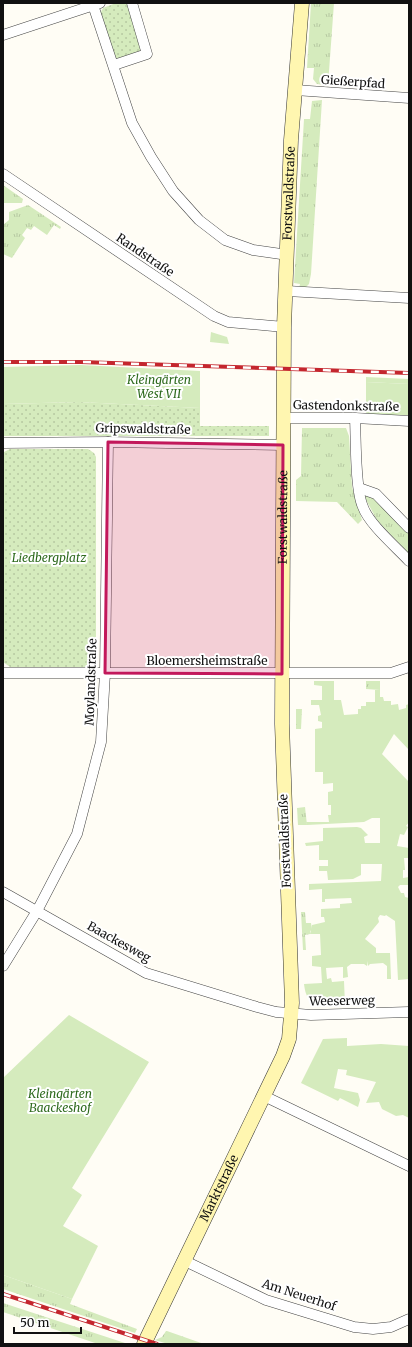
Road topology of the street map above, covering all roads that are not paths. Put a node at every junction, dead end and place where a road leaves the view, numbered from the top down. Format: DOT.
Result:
graph roads {
  1 [pos="132,3"];
  2 [pos="302,3"];
  3 [pos="96,4"];
  4 [pos="3,35"];
  5 [pos="114,65"];
  6 [pos="295,90"];
  7 [pos="409,98"];
  8 [pos="3,174"];
  9 [pos="288,255"];
  10 [pos="287,291"];
  11 [pos="409,298"];
  12 [pos="284,327"];
  13 [pos="283,418"];
  14 [pos="355,418"];
  15 [pos="409,421"];
  16 [pos="108,442"];
  17 [pos="3,443"];
  18 [pos="283,445"];
  19 [pos="359,488"];
  20 [pos="409,528"];
  21 [pos="409,561"];
  22 [pos="409,667"];
  23 [pos="3,673"];
  24 [pos="105,673"];
  25 [pos="282,674"];
  26 [pos="3,892"];
  27 [pos="37,911"];
  28 [pos="3,966"];
  29 [pos="276,1012"];
  30 [pos="409,1012"];
  31 [pos="291,1014"];
  32 [pos="290,1032"];
  33 [pos="264,1096"];
  34 [pos="409,1166"];
  35 [pos="185,1261"];
  36 [pos="409,1319"];
  37 [pos="144,1344"];
  1 -- 5 [label="street"];
  2 -- 6 [label="street, Forstwaldstraße"];
  3 -- 4 [label="street"];
  3 -- 5 [label="street"];
  5 -- 9 [label="street"];
  6 -- 7 [label="street, Gießerpfad"];
  6 -- 9 [label="street, Forstwaldstraße"];
  8 -- 12 [label="street, Randstraße"];
  9 -- 10 [label="street, Forstwaldstraße"];
  10 -- 11 [label="street"];
  10 -- 12 [label="street, Forstwaldstraße"];
  12 -- 13 [label="street, Forstwaldstraße"];
  13 -- 14 [label="street, Gastendonkstraße"];
  13 -- 18 [label="street, Forstwaldstraße"];
  14 -- 15 [label="street, Gastendonkstraße"];
  14 -- 19 [label="street"];
  16 -- 17 [label="street, Gripswaldstraße"];
  16 -- 18 [label="street, Gripswaldstraße"];
  16 -- 24 [label="street, Moylandstraße"];
  18 -- 25 [label="street, Forstwaldstraße"];
  19 -- 20 [label="street"];
  19 -- 21 [label="street"];
  22 -- 25 [label="street, Bloemersheimstraße"];
  23 -- 24 [label="street, Bloemersheimstraße"];
  24 -- 25 [label="street, Bloemersheimstraße"];
  24 -- 27 [label="street, Moylandstraße"];
  25 -- 31 [label="street, Forstwaldstraße"];
  26 -- 27 [label="street, Baackesweg"];
  27 -- 28 [label="street, Moylandstraße"];
  27 -- 29 [label="street, Baackesweg"];
  29 -- 31 [label="street, Weeserweg"];
  30 -- 31 [label="street, Weeserweg"];
  31 -- 32 [label="street, Forstwaldstraße"];
  32 -- 33 [label="street, Marktstraße"];
  33 -- 34 [label="street"];
  33 -- 35 [label="street, Marktstraße"];
  35 -- 36 [label="street, Am Neuerhof"];
  35 -- 37 [label="street, Marktstraße"];
}
